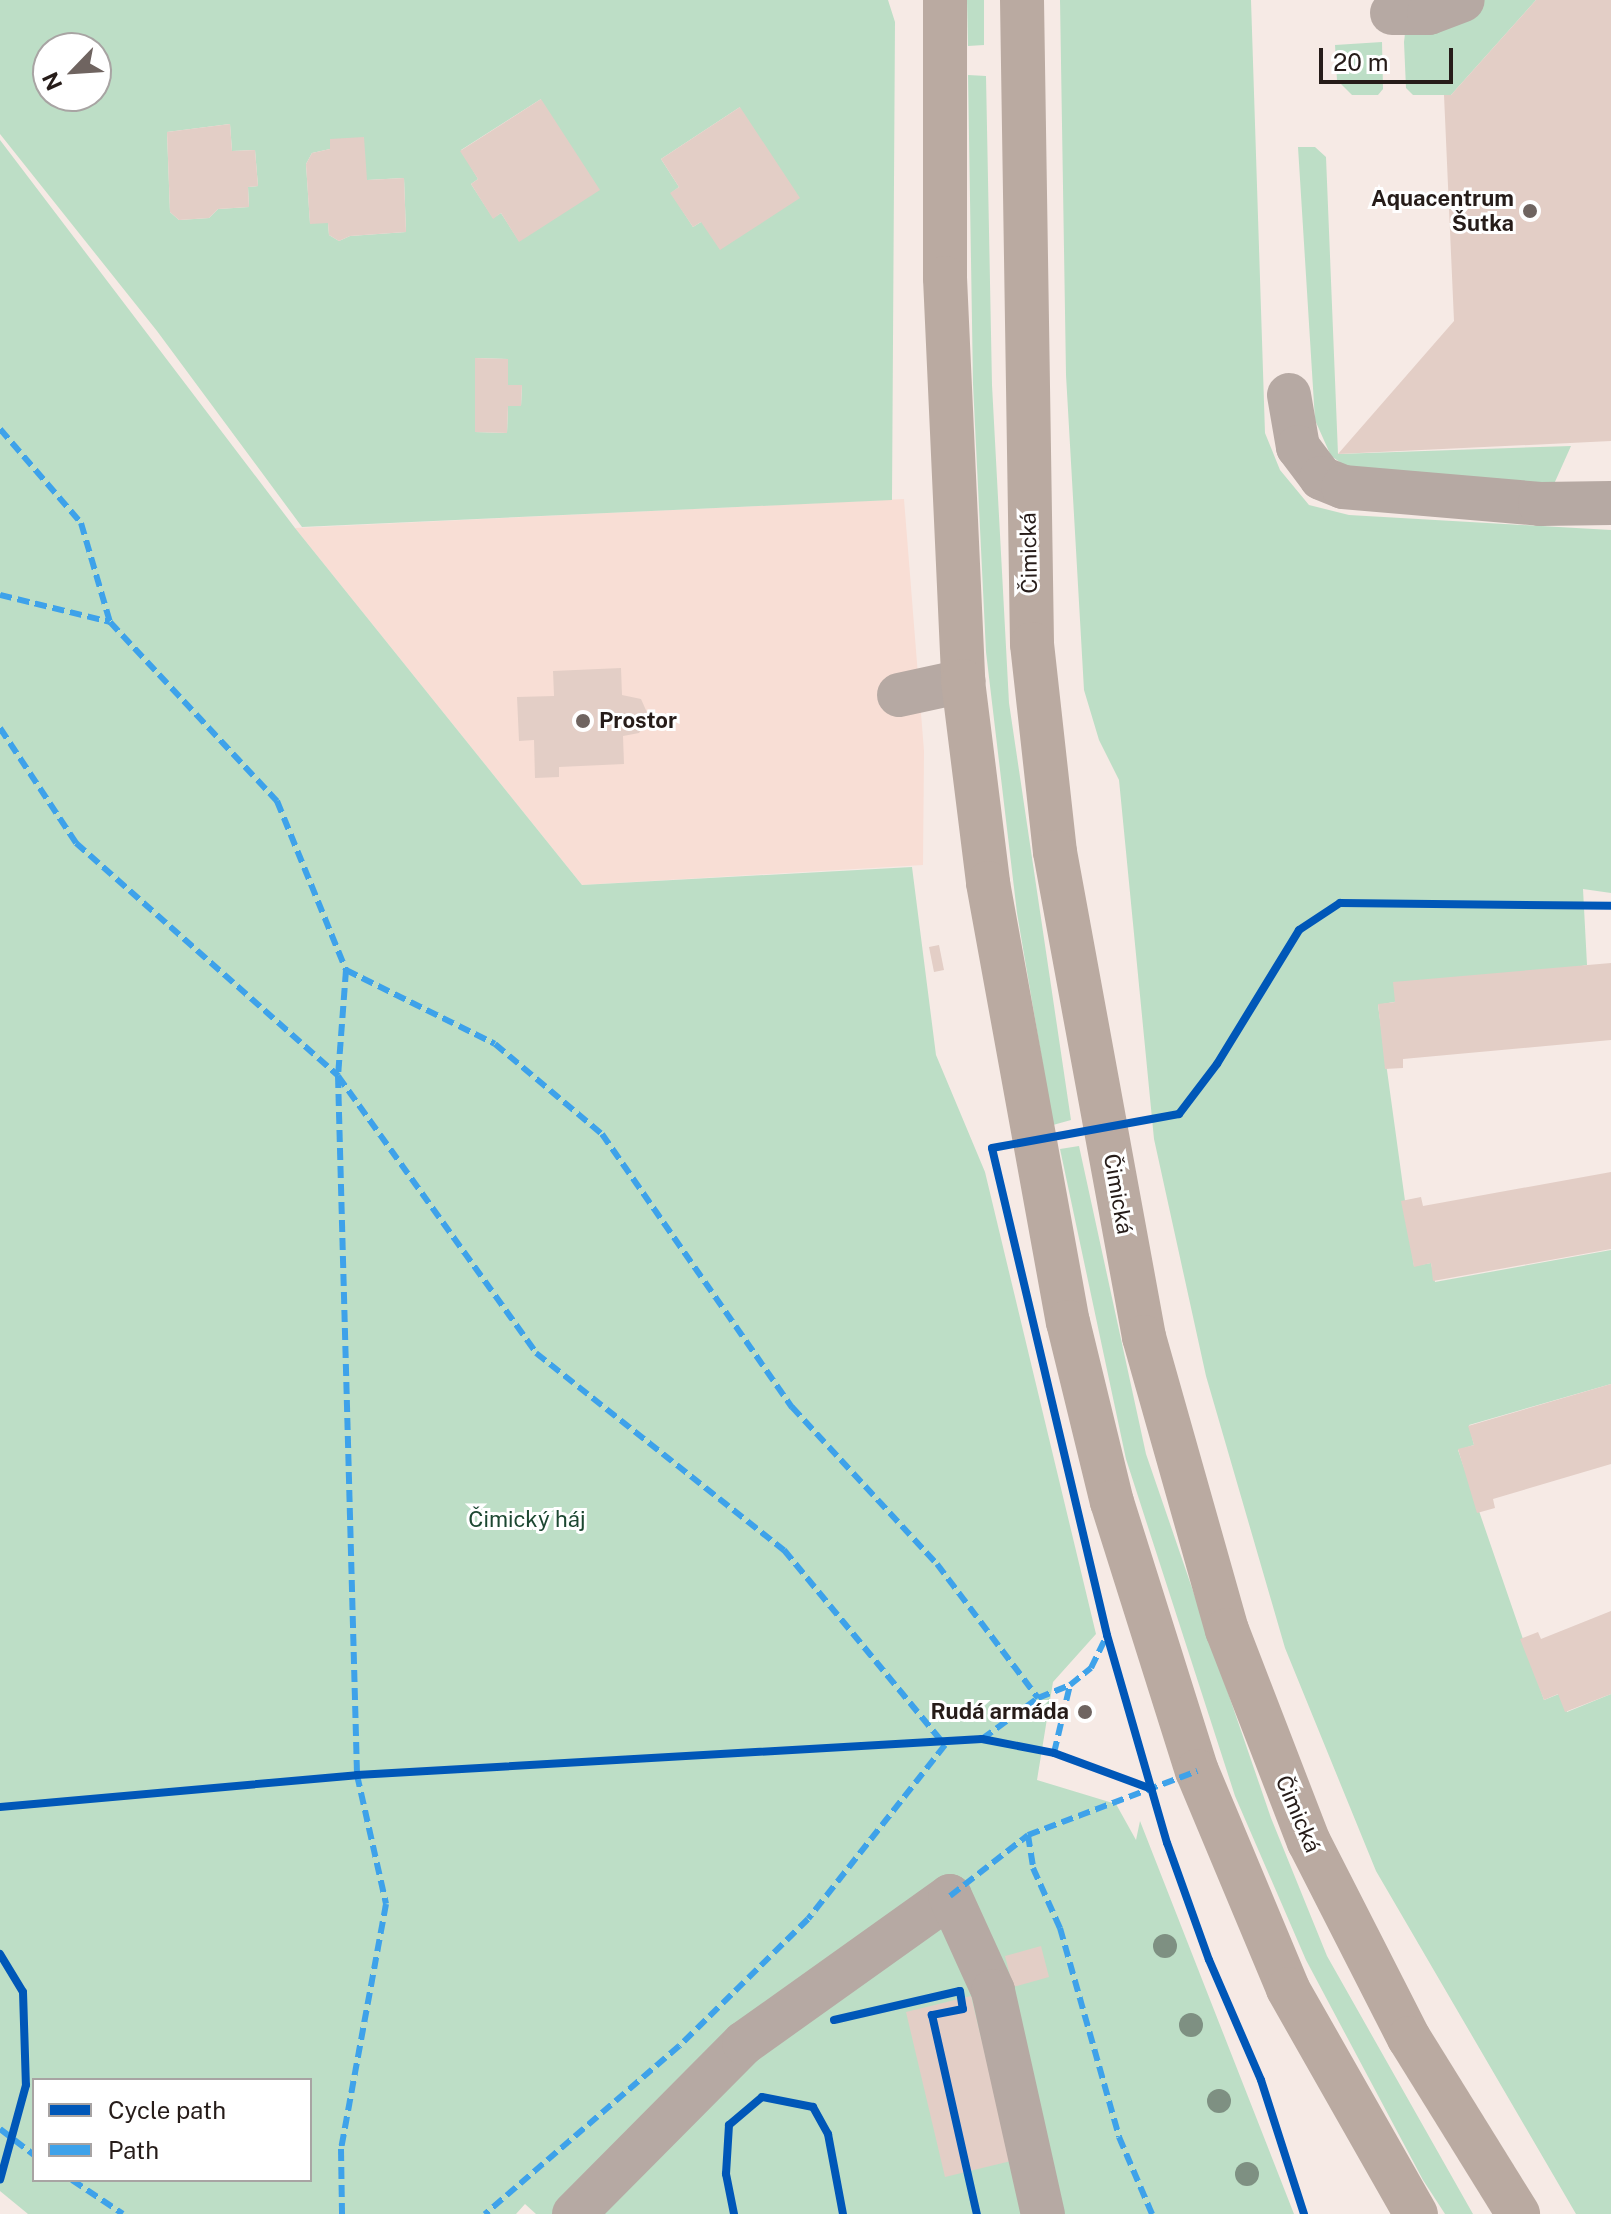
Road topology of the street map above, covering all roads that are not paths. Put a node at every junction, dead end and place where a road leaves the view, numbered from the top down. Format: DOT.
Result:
graph roads {
  1 [pos="945,0"];
  2 [pos="1022,0"];
  3 [pos="1463,0"];
  4 [pos="1392,13"];
  5 [pos="1289,395"];
  6 [pos="1611,503"];
  7 [pos="963,681"];
  8 [pos="899,695"];
  9 [pos="574,2214"];
  10 [pos="1043,2214"];
  11 [pos="1416,2214"];
  12 [pos="1518,2214"];
  1 -- 7 [label="main road"];
  2 -- 12 [label="main road, Čimická"];
  3 -- 4 [label="lane"];
  5 -- 6 [label="lane"];
  7 -- 8 [label="lane"];
  7 -- 11 [label="main road"];
  9 -- 10 [label="lane"];
}
